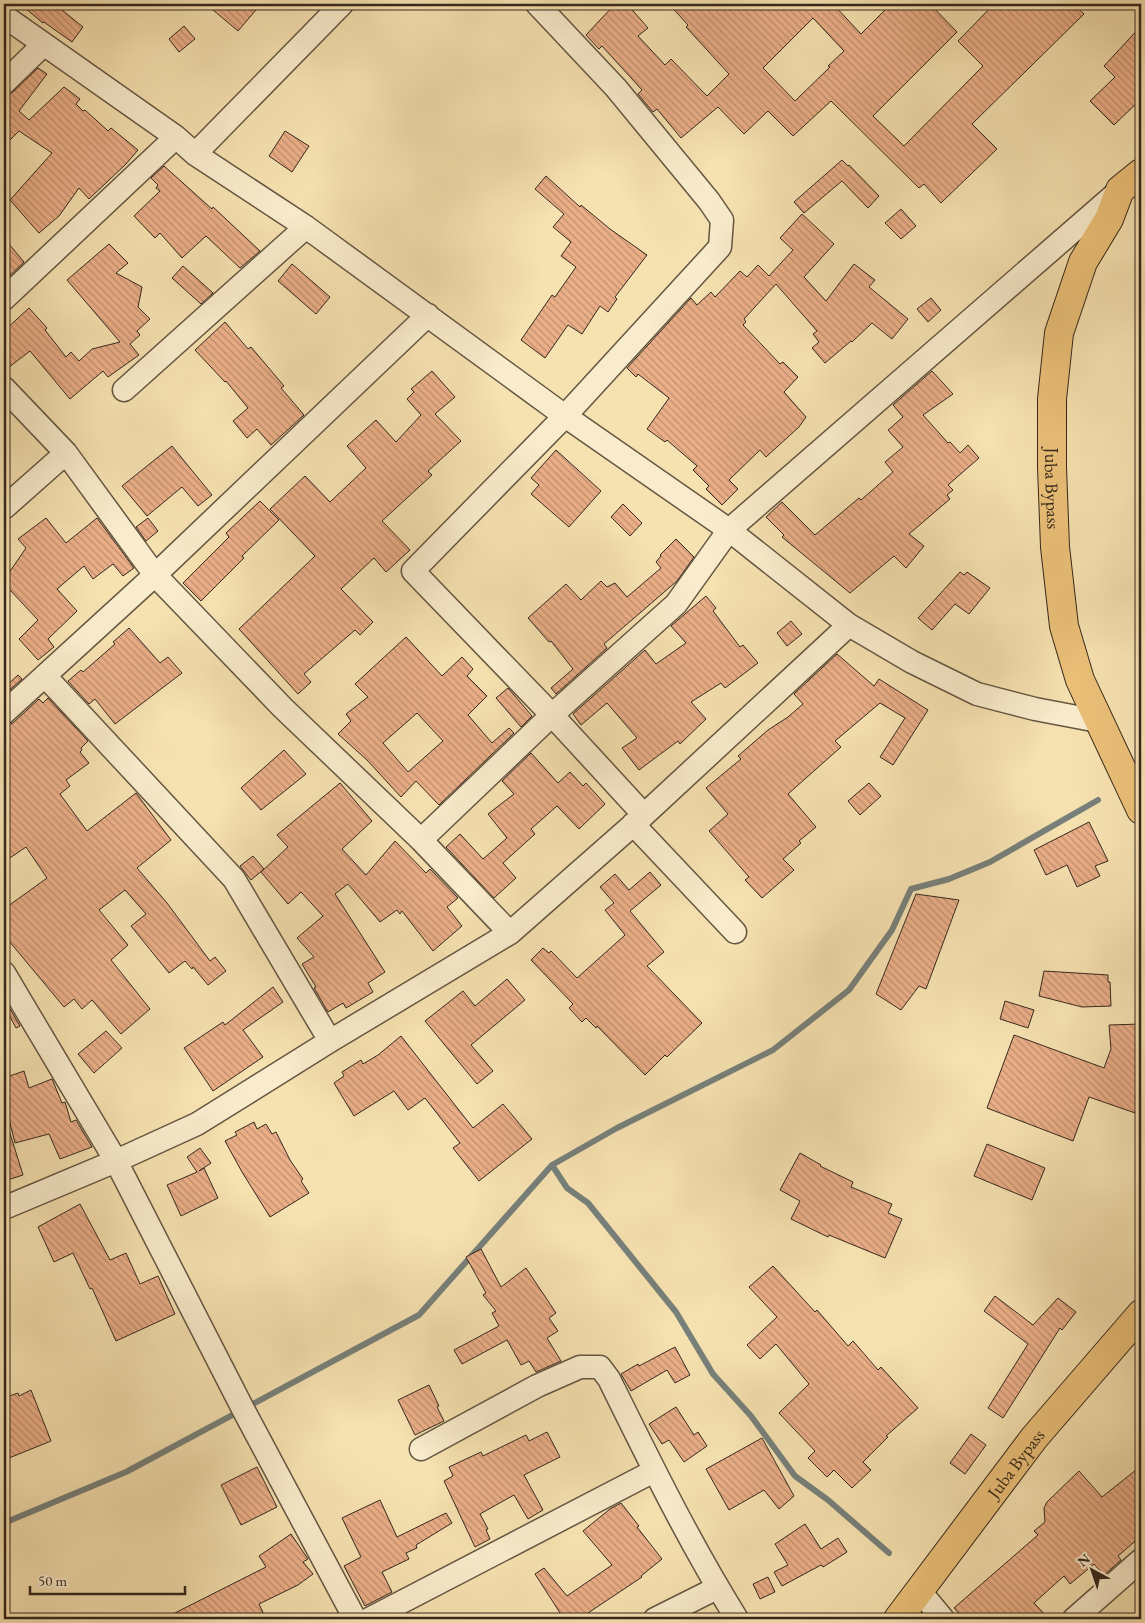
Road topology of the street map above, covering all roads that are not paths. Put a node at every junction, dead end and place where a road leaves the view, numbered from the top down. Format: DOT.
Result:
graph roads {
  1 [pos="342,4"];
  2 [pos="537,4"];
  3 [pos="4,16"];
  4 [pos="43,45"];
  5 [pos="4,83"];
  6 [pos="176,137"];
  7 [pos="195,154"];
  8 [pos="1141,173"];
  9 [pos="1120,190"];
  10 [pos="306,228"];
  11 [pos="4,299"];
  12 [pos="428,315"];
  13 [pos="4,388"];
  14 [pos="124,390"];
  15 [pos="565,416"];
  16 [pos="66,453"];
  17 [pos="4,508"];
  18 [pos="729,530"];
  19 [pos="155,575"];
  20 [pos="850,625"];
  21 [pos="45,676"];
  22 [pos="4,713"];
  23 [pos="552,715"];
  24 [pos="1098,721"];
  25 [pos="1141,810"];
  26 [pos="638,819"];
  27 [pos="421,840"];
  28 [pos="735,932"];
  29 [pos="510,933"];
  30 [pos="4,960"];
  31 [pos="4,973"];
  32 [pos="330,1040"];
  33 [pos="116,1161"];
  34 [pos="4,1208"];
  35 [pos="1140,1320"];
  36 [pos="421,1449"];
  37 [pos="654,1471"];
  38 [pos="1141,1560"];
  39 [pos="718,1588"];
  40 [pos="919,1590"];
  41 [pos="355,1619"];
  42 [pos="369,1619"];
  43 [pos="655,1619"];
  44 [pos="737,1619"];
  45 [pos="898,1619"];
  46 [pos="943,1619"];
  47 [pos="1074,1619"];
  1 -- 7 [label="street"];
  2 -- 15 [label="street"];
  3 -- 4 [label="street"];
  4 -- 5 [label="street"];
  4 -- 6 [label="street"];
  6 -- 7 [label="street"];
  6 -- 11 [label="street"];
  7 -- 10 [label="street"];
  8 -- 9 [label="main road"];
  9 -- 18 [label="street"];
  9 -- 24 [label="main road, Juba Bypass"];
  10 -- 12 [label="street"];
  10 -- 14 [label="street"];
  12 -- 15 [label="street"];
  12 -- 19 [label="street"];
  13 -- 16 [label="street"];
  15 -- 18 [label="street"];
  15 -- 23 [label="street"];
  16 -- 17 [label="street"];
  16 -- 19 [label="street"];
  18 -- 20 [label="street"];
  18 -- 23 [label="street"];
  19 -- 21 [label="street"];
  19 -- 27 [label="street"];
  20 -- 24 [label="street"];
  20 -- 26 [label="street"];
  21 -- 22 [label="street"];
  21 -- 32 [label="street"];
  23 -- 26 [label="street"];
  23 -- 27 [label="street"];
  24 -- 25 [label="main road, Juba Bypass"];
  26 -- 28 [label="street"];
  26 -- 29 [label="street"];
  27 -- 29 [label="street"];
  29 -- 32 [label="street"];
  30 -- 33 [label="street"];
  31 -- 33 [label="street"];
  32 -- 33 [label="street"];
  33 -- 34 [label="street"];
  33 -- 41 [label="street"];
  35 -- 40 [label="main road, Juba Bypass"];
  36 -- 37 [label="street"];
  37 -- 39 [label="street"];
  37 -- 42 [label="street"];
  38 -- 47 [label="street"];
  39 -- 43 [label="street"];
  39 -- 44 [label="street"];
  40 -- 45 [label="main road, Juba Bypass"];
  40 -- 46 [label="street"];
}
